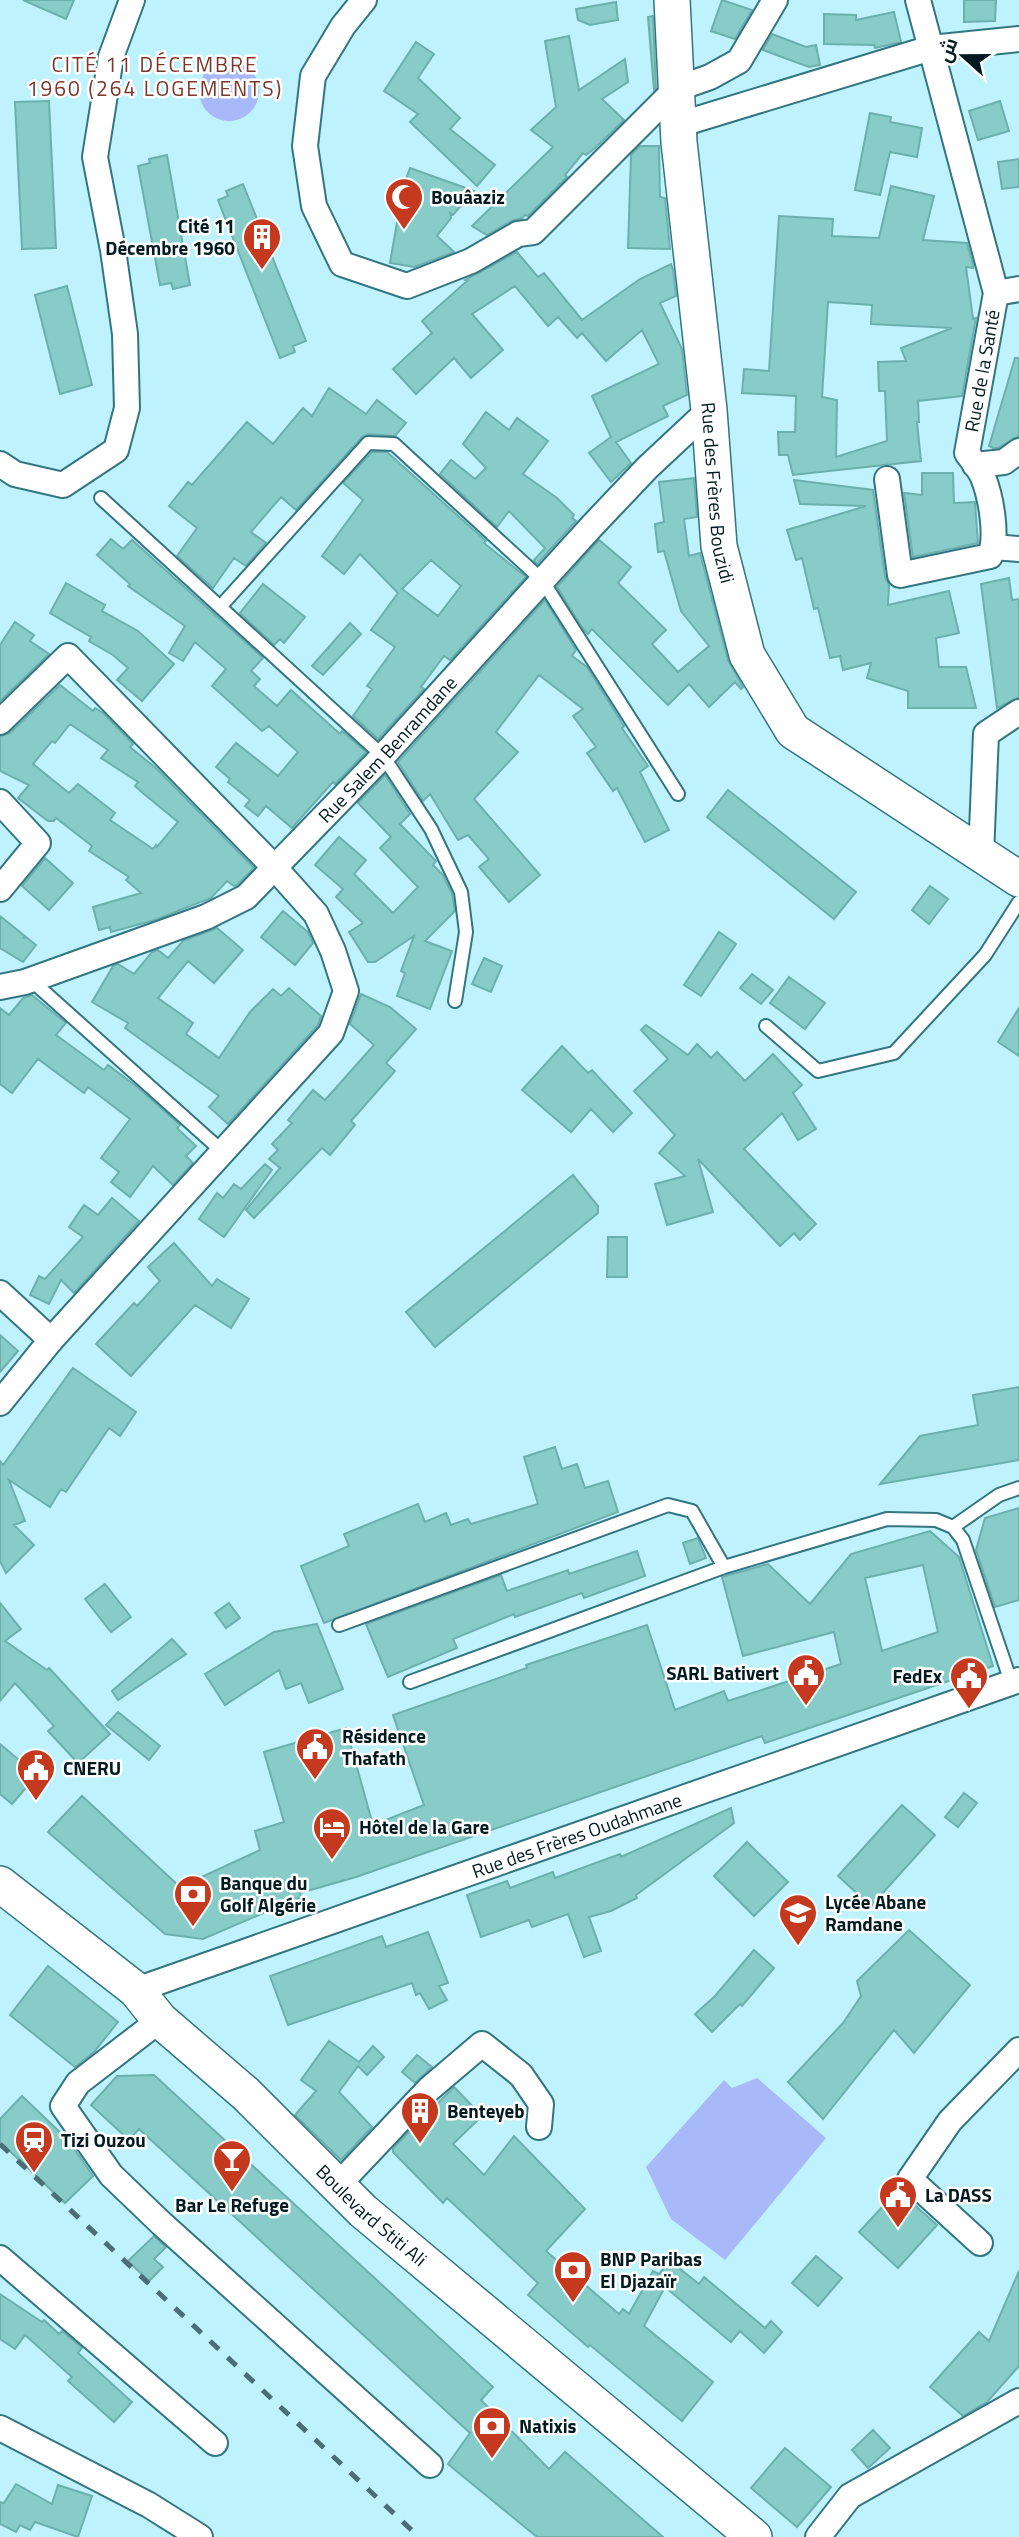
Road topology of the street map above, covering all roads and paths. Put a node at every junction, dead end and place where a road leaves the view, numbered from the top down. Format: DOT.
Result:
graph roads {
  1 [pos="132,0"];
  2 [pos="364,0"];
  3 [pos="672,0"];
  4 [pos="775,0"];
  5 [pos="918,0"];
  6 [pos="1019,39"];
  7 [pos="931,48"];
  8 [pos="676,89"];
  9 [pos="678,125"];
  10 [pos="1008,291"];
  11 [pos="709,410"];
  12 [pos="1019,451"];
  13 [pos="0,464"];
  14 [pos="975,465"];
  15 [pos="887,479"];
  16 [pos="101,498"];
  17 [pos="994,547"];
  18 [pos="1019,549"];
  19 [pos="542,580"];
  20 [pos="220,607"];
  21 [pos="1019,712"];
  22 [pos="0,722"];
  23 [pos="383,756"];
  24 [pos="678,793"];
  25 [pos="0,802"];
  26 [pos="998,865"];
  27 [pos="275,868"];
  28 [pos="0,889"];
  29 [pos="1019,902"];
  30 [pos="31,979"];
  31 [pos="0,987"];
  32 [pos="455,1001"];
  33 [pos="766,1026"];
  34 [pos="223,1152"];
  35 [pos="0,1293"];
  36 [pos="51,1339"];
  37 [pos="0,1403"];
  38 [pos="1019,1488"];
  39 [pos="953,1527"];
  40 [pos="724,1567"];
  41 [pos="339,1625"];
  42 [pos="1015,1681"];
  43 [pos="410,1682"];
  44 [pos="0,1884"];
  45 [pos="136,1990"];
  46 [pos="160,2020"];
  47 [pos="1019,2050"];
  48 [pos="539,2127"];
  49 [pos="338,2185"];
  50 [pos="980,2243"];
  51 [pos="0,2259"];
  52 [pos="1019,2400"];
  53 [pos="0,2428"];
  54 [pos="215,2443"];
  55 [pos="430,2465"];
  56 [pos="200,2537"];
  57 [pos="754,2537"];
  58 [pos="818,2537"];
  1 -- 13 [label="street"];
  2 -- 8 [label="street"];
  3 -- 8 [label="main road, Rue des Frères Bouzidi"];
  4 -- 8 [label="street"];
  5 -- 7 [label="street, Rue de la Santé"];
  6 -- 7 [label="street"];
  7 -- 9 [label="street"];
  7 -- 10 [label="street, Rue de la Santé"];
  8 -- 9 [label="main road, Rue des Frères Bouzidi"];
  9 -- 11 [label="main road, Rue des Frères Bouzidi"];
  10 -- 14 [label="street, Rue de la Santé"];
  11 -- 19 [label="street, Rue Salem Benramdane"];
  11 -- 26 [label="main road, Rue des Frères Bouzidi"];
  12 -- 14 [label="street"];
  14 -- 17 [label="street, Rue de la Santé"];
  15 -- 17 [label="street"];
  16 -- 20 [label="lane"];
  17 -- 18 [label="street"];
  19 -- 20 [label="lane"];
  19 -- 23 [label="street, Rue Salem Benramdane"];
  19 -- 24 [label="lane"];
  20 -- 23 [label="lane"];
  21 -- 26 [label="street"];
  22 -- 27 [label="street"];
  23 -- 27 [label="street, Rue Salem Benramdane"];
  23 -- 32 [label="lane"];
  25 -- 28 [label="street"];
  27 -- 30 [label="street, Rue Salem Benramdane"];
  27 -- 34 [label="street"];
  29 -- 33 [label="lane"];
  30 -- 31 [label="street, Rue Salem Benramdane"];
  30 -- 34 [label="lane"];
  34 -- 36 [label="street"];
  35 -- 36 [label="street"];
  36 -- 37 [label="street"];
  38 -- 39 [label="lane"];
  39 -- 40 [label="lane"];
  39 -- 42 [label="lane"];
  40 -- 41 [label="lane"];
  40 -- 43 [label="lane"];
  42 -- 45 [label="street, Rue des Frères Oudahmane"];
  44 -- 45 [label="main road, Boulevard Stiti Ali"];
  45 -- 46 [label="main road, Boulevard Stiti Ali"];
  46 -- 49 [label="main road, Boulevard Stiti Ali"];
  46 -- 55 [label="street"];
  47 -- 50 [label="street"];
  48 -- 49 [label="street"];
  49 -- 57 [label="main road, Boulevard Stiti Ali"];
  51 -- 54 [label="street"];
  52 -- 58 [label="street"];
  53 -- 56 [label="street"];
}
